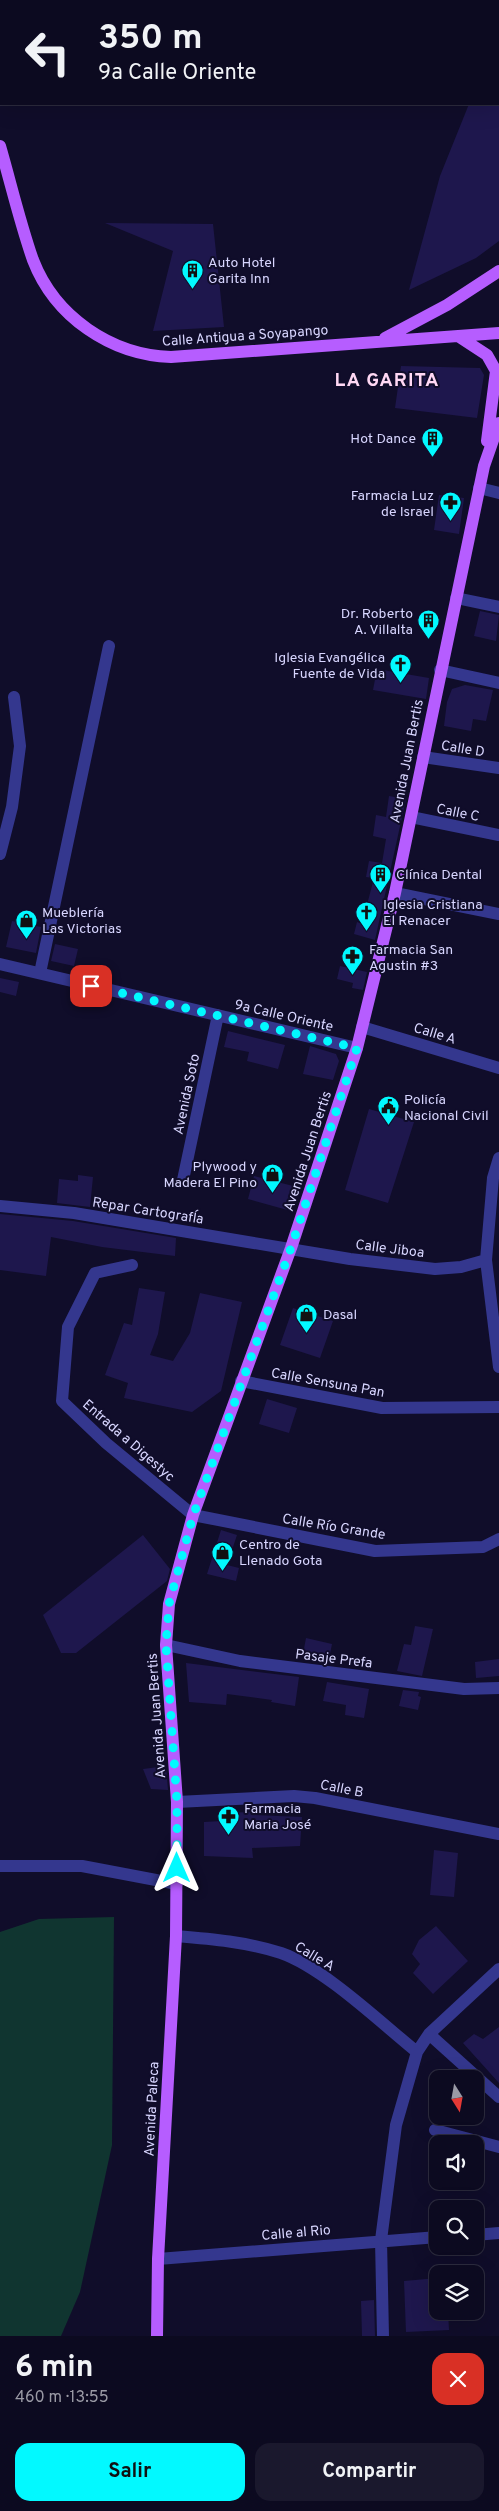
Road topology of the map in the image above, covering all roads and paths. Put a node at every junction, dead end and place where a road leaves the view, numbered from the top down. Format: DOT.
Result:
graph roads {
  1 [pos="0,146"];
  2 [pos="499,271"];
  3 [pos="499,333"];
  4 [pos="458,336"];
  5 [pos="381,340"];
  6 [pos="499,423"];
  7 [pos="499,443"];
  8 [pos="484,466"];
  9 [pos="479,488"];
  10 [pos="499,493"];
  11 [pos="456,598"];
  12 [pos="499,606"];
  13 [pos="109,646"];
  14 [pos="440,670"];
  15 [pos="499,683"];
  16 [pos="14,697"];
  17 [pos="423,757"];
  18 [pos="499,768"];
  19 [pos="411,817"];
  20 [pos="499,835"];
  21 [pos="0,854"];
  22 [pos="395,893"];
  23 [pos="499,914"];
  24 [pos="0,964"];
  25 [pos="40,973"];
  26 [pos="218,1015"];
  27 [pos="362,1027"];
  28 [pos="357,1048"];
  29 [pos="499,1068"];
  30 [pos="499,1158"];
  31 [pos="183,1180"];
  32 [pos="0,1206"];
  33 [pos="291,1248"];
  34 [pos="486,1260"];
  35 [pos="132,1265"];
  36 [pos="499,1367"];
  37 [pos="241,1381"];
  38 [pos="499,1407"];
  39 [pos="193,1516"];
  40 [pos="499,1539"];
  41 [pos="166,1645"];
  42 [pos="499,1688"];
  43 [pos="177,1802"];
  44 [pos="499,1834"];
  45 [pos="0,1866"];
  46 [pos="177,1884"];
  47 [pos="176,1936"];
  48 [pos="499,1969"];
  49 [pos="429,2034"];
  50 [pos="417,2052"];
  51 [pos="499,2097"];
  52 [pos="435,2130"];
  53 [pos="499,2147"];
  54 [pos="499,2233"];
  55 [pos="484,2234"];
  56 [pos="429,2237"];
  57 [pos="381,2240"];
  58 [pos="158,2259"];
  59 [pos="157,2336"];
  60 [pos="383,2336"];
  1 -- 5 [label="main road, Calle Antigua a Soyapango"];
  2 -- 5 [label="main road"];
  3 -- 4 [label="main road, Calle Antigua a Soyapango"];
  4 -- 5 [label="main road, Calle Antigua a Soyapango"];
  4 -- 8 [label="main road"];
  6 -- 8 [label="main road, Avenida Juan Bertis"];
  7 -- 8 [label="main road"];
  8 -- 9 [label="main road, Avenida Juan Bertis"];
  9 -- 10 [label="street"];
  9 -- 11 [label="main road, Avenida Juan Bertis"];
  11 -- 12 [label="street"];
  11 -- 14 [label="main road, Avenida Juan Bertis"];
  13 -- 25 [label="street"];
  14 -- 15 [label="street"];
  14 -- 17 [label="main road, Avenida Juan Bertis"];
  16 -- 21 [label="street"];
  17 -- 18 [label="street, Calle D"];
  17 -- 19 [label="main road, Avenida Juan Bertis"];
  19 -- 20 [label="street, Calle C"];
  19 -- 22 [label="main road, Avenida Juan Bertis"];
  22 -- 23 [label="street"];
  22 -- 27 [label="main road, Avenida Juan Bertis"];
  24 -- 25 [label="street, 9a Calle Oriente"];
  25 -- 26 [label="street, 9a Calle Oriente"];
  26 -- 28 [label="street, 9a Calle Oriente"];
  26 -- 31 [label="street, Avenida Soto"];
  27 -- 28 [label="main road, Avenida Juan Bertis"];
  27 -- 29 [label="street, Calle A"];
  28 -- 33 [label="main road, Avenida Juan Bertis"];
  30 -- 34 [label="street"];
  32 -- 33 [label="street, Repar CartografÍa"];
  33 -- 34 [label="street, Calle Jiboa"];
  33 -- 37 [label="main road, Avenida Juan Bertis"];
  34 -- 36 [label="street"];
  35 -- 39 [label="street, Entrada a Digestyc"];
  37 -- 38 [label="street, Calle Sensuna Pan"];
  37 -- 39 [label="main road, Avenida Juan Bertis"];
  39 -- 40 [label="street, Calle Río Grande"];
  39 -- 41 [label="main road, Avenida Juan Bertis"];
  41 -- 42 [label="street, Pasaje Prefa"];
  41 -- 43 [label="main road, Avenida Juan Bertis"];
  43 -- 44 [label="street, Calle B"];
  43 -- 46 [label="main road, Avenida Juan Bertis"];
  45 -- 46 [label="street"];
  46 -- 47 [label="main road, Avenida Paleca"];
  47 -- 50 [label="street, Calle A"];
  47 -- 58 [label="main road, Avenida Paleca"];
  48 -- 49 [label="street"];
  49 -- 50 [label="street"];
  49 -- 51 [label="street"];
  50 -- 57 [label="street"];
  52 -- 53 [label="street"];
  54 -- 55 [label="street"];
  56 -- 57 [label="street, Calle al Rio"];
  57 -- 58 [label="street, Calle al Rio"];
  57 -- 60 [label="street"];
  58 -- 59 [label="main road, Avenida Paleca"];
}
